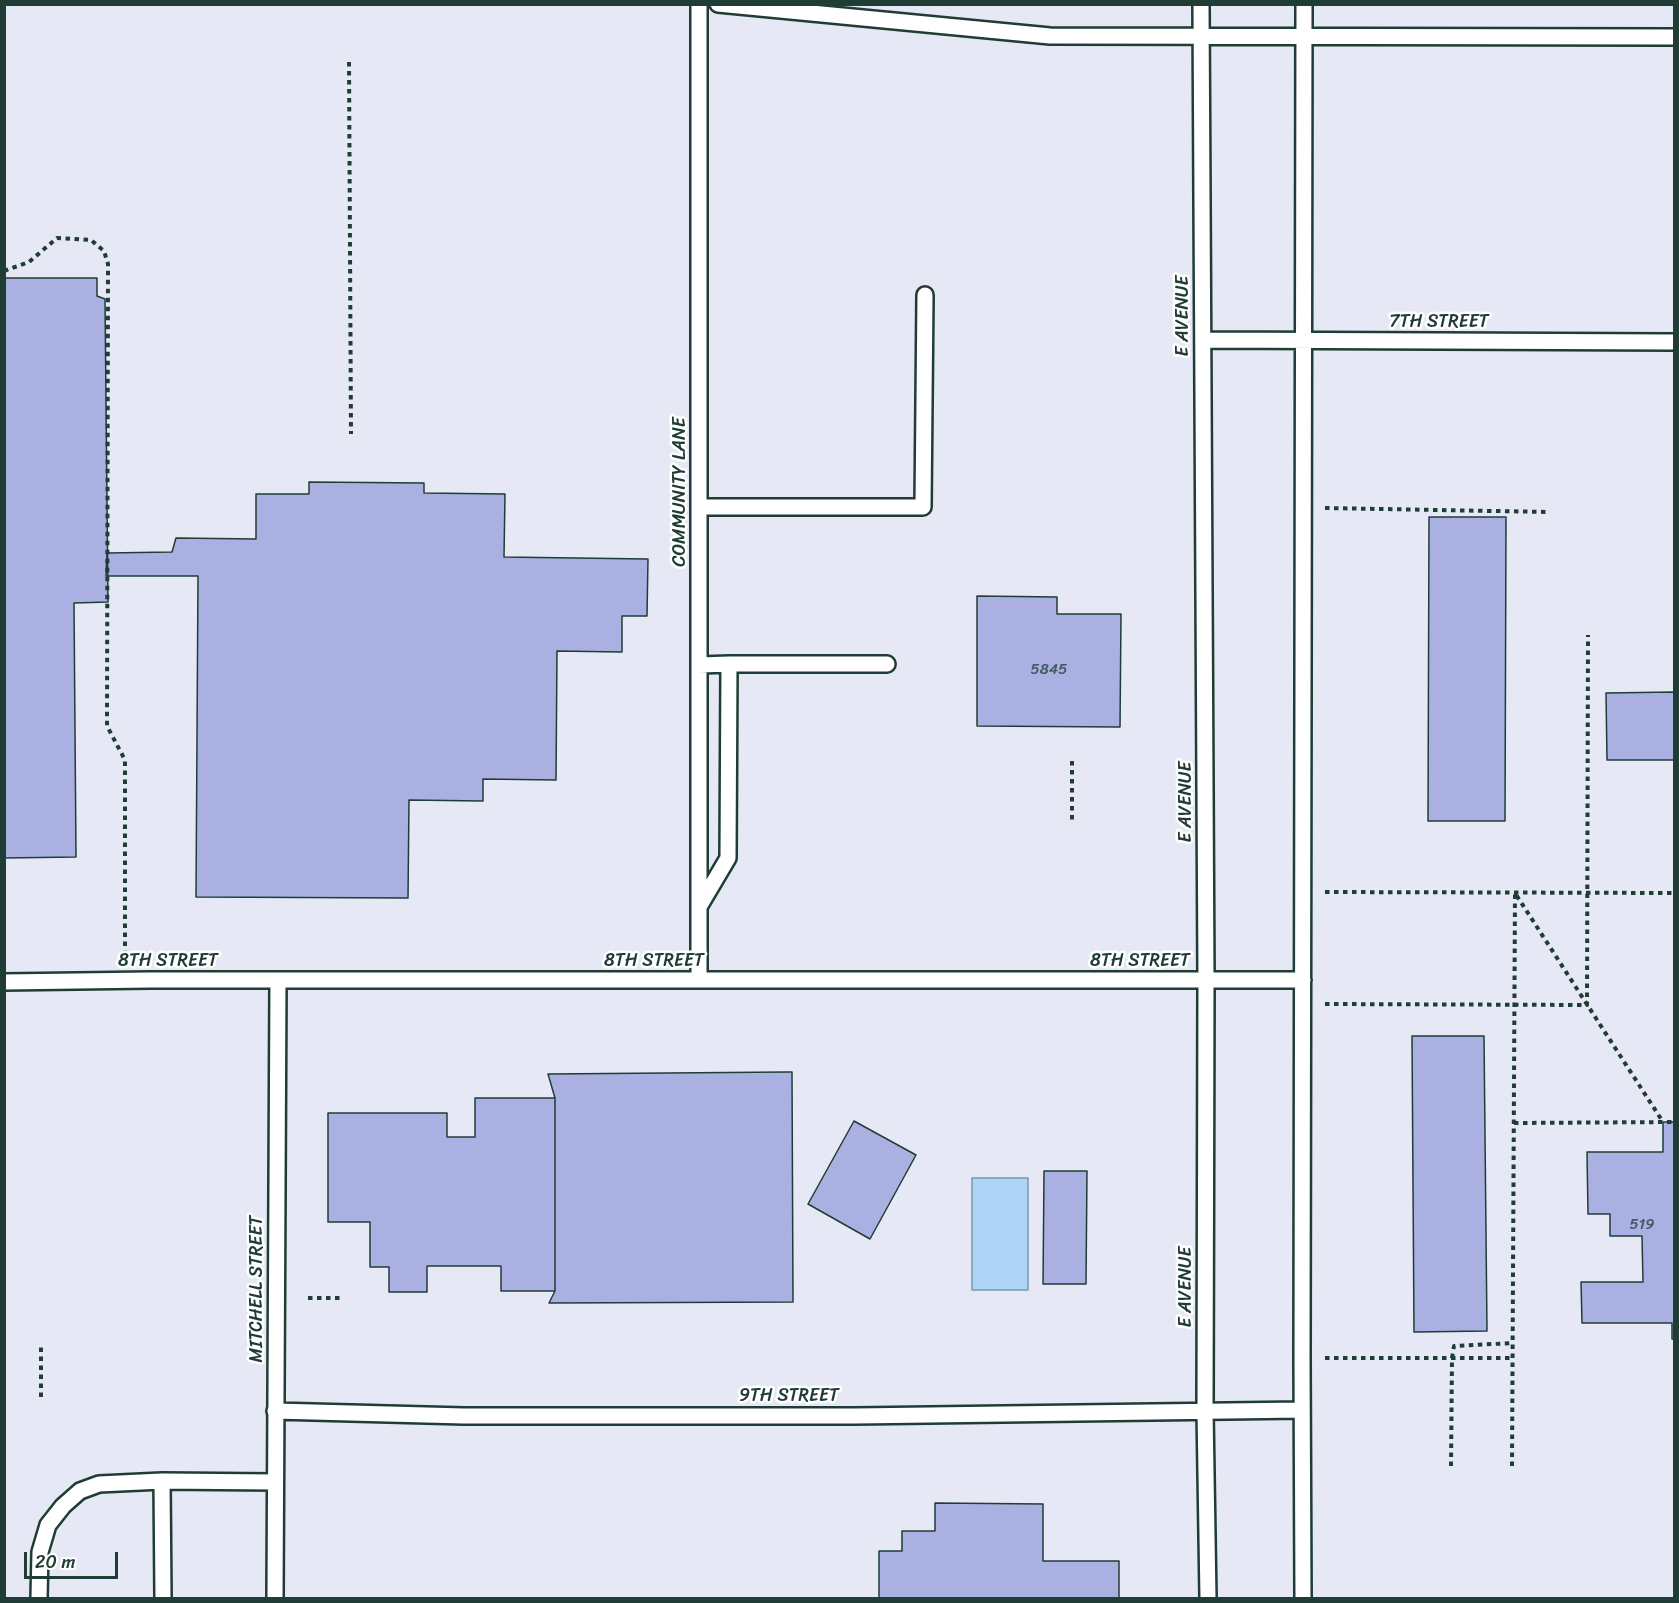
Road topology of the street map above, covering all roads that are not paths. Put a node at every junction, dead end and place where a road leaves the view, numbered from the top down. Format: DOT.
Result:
graph roads {
  1 [pos="699,4"];
  2 [pos="718,4"];
  3 [pos="1201,4"];
  4 [pos="1304,4"];
  5 [pos="1201,36"];
  6 [pos="1674,36"];
  7 [pos="1303,37"];
  8 [pos="925,296"];
  9 [pos="1203,340"];
  10 [pos="1303,341"];
  11 [pos="1674,342"];
  12 [pos="700,507"];
  13 [pos="729,664"];
  14 [pos="887,664"];
  15 [pos="700,665"];
  16 [pos="699,907"];
  17 [pos="278,980"];
  18 [pos="699,980"];
  19 [pos="1206,980"];
  20 [pos="1303,980"];
  21 [pos="4,981"];
  22 [pos="1302,1410"];
  23 [pos="275,1411"];
  24 [pos="1205,1411"];
  25 [pos="162,1481"];
  26 [pos="275,1482"];
  27 [pos="39,1599"];
  28 [pos="163,1599"];
  29 [pos="275,1599"];
  30 [pos="1208,1599"];
  31 [pos="1303,1599"];
  1 -- 12 [label="lane, COMMUNITY LANE"];
  2 -- 5 [label="lane"];
  3 -- 5 [label="lane, E AVENUE"];
  4 -- 7 [label="lane"];
  5 -- 7 [label="lane"];
  5 -- 9 [label="lane, E AVENUE"];
  6 -- 7 [label="lane"];
  7 -- 10 [label="lane"];
  8 -- 12 [label="lane"];
  9 -- 10 [label="lane, 7TH STREET"];
  9 -- 19 [label="lane, E AVENUE"];
  10 -- 11 [label="lane, 7TH STREET"];
  10 -- 20 [label="lane"];
  12 -- 15 [label="lane, COMMUNITY LANE"];
  13 -- 14 [label="lane"];
  13 -- 15 [label="lane"];
  13 -- 16 [label="lane"];
  15 -- 16 [label="lane, COMMUNITY LANE"];
  16 -- 18 [label="lane, COMMUNITY LANE"];
  17 -- 18 [label="lane, 8TH STREET"];
  17 -- 21 [label="lane, 8TH STREET"];
  17 -- 23 [label="lane, MITCHELL STREET"];
  18 -- 19 [label="lane, 8TH STREET"];
  19 -- 20 [label="lane, 8TH STREET"];
  19 -- 24 [label="lane, E AVENUE"];
  20 -- 22 [label="lane"];
  22 -- 24 [label="lane, 9TH STREET"];
  22 -- 31 [label="lane"];
  23 -- 24 [label="lane, 9TH STREET"];
  23 -- 26 [label="lane, MITCHELL STREET"];
  24 -- 30 [label="lane, E AVENUE"];
  25 -- 26 [label="lane"];
  25 -- 27 [label="lane"];
  25 -- 28 [label="lane"];
  26 -- 29 [label="lane, MITCHELL STREET"];
}
